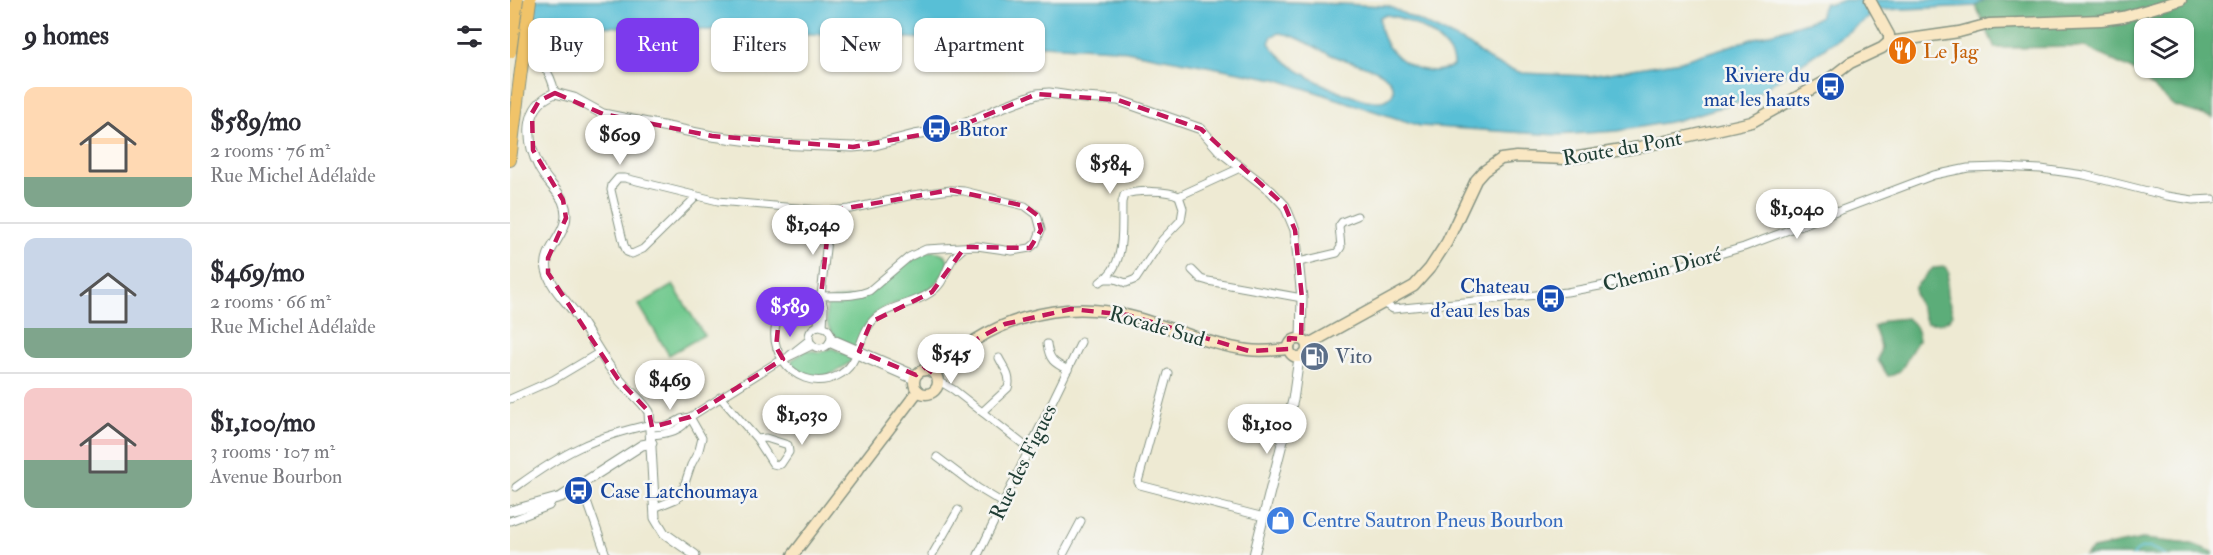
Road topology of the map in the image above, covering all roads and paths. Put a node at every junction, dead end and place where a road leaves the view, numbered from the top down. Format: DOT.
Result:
graph roads {
  1 [pos="517,0"];
  2 [pos="530,0"];
  3 [pos="1870,0"];
  4 [pos="2181,0"];
  5 [pos="1889,38"];
  6 [pos="510,51"];
  7 [pos="555,93"];
  8 [pos="510,160"];
  9 [pos="1240,168"];
  10 [pos="694,196"];
  11 [pos="1179,196"];
  12 [pos="2213,199"];
  13 [pos="830,211"];
  14 [pos="1357,216"];
  15 [pos="965,247"];
  16 [pos="941,249"];
  17 [pos="951,261"];
  18 [pos="1299,262"];
  19 [pos="1192,270"];
  20 [pos="1302,298"];
  21 [pos="822,299"];
  22 [pos="1384,304"];
  23 [pos="821,326"];
  24 [pos="830,340"];
  25 [pos="1081,342"];
  26 [pos="1304,342"];
  27 [pos="811,343"];
  28 [pos="1047,344"];
  29 [pos="1289,349"];
  30 [pos="600,352"];
  31 [pos="858,353"];
  32 [pos="786,358"];
  33 [pos="999,358"];
  34 [pos="1299,358"];
  35 [pos="1068,370"];
  36 [pos="1168,373"];
  37 [pos="936,378"];
  38 [pos="916,382"];
  39 [pos="720,397"];
  40 [pos="510,399"];
  41 [pos="982,412"];
  42 [pos="690,417"];
  43 [pos="652,432"];
  44 [pos="758,439"];
  45 [pos="1028,448"];
  46 [pos="937,457"];
  47 [pos="581,484"];
  48 [pos="516,487"];
  49 [pos="552,501"];
  50 [pos="1003,503"];
  51 [pos="654,508"];
  52 [pos="958,510"];
  53 [pos="510,511"];
  54 [pos="1264,517"];
  55 [pos="1081,520"];
  56 [pos="510,521"];
  57 [pos="1065,554"];
  58 [pos="606,555"];
  59 [pos="695,555"];
  60 [pos="793,555"];
  61 [pos="932,555"];
  62 [pos="978,555"];
  63 [pos="1055,555"];
  64 [pos="1254,555"];
  1 -- 6 [label="highway, bridge"];
  2 -- 8 [label="highway, bridge"];
  3 -- 5 [label="main road"];
  4 -- 5 [label="main road"];
  5 -- 22 [label="main road, Route du Pont"];
  6 -- 7 [label="street"];
  7 -- 9 [label="street"];
  7 -- 30 [label="street"];
  9 -- 11 [label="street"];
  9 -- 18 [label="street"];
  10 -- 10 [label="street"];
  10 -- 13 [label="street"];
  11 -- 11 [label="street"];
  12 -- 22 [label="street, Chemin Dioré"];
  13 -- 15 [label="street"];
  13 -- 21 [label="street"];
  14 -- 18 [label="street"];
  15 -- 16 [label="street"];
  15 -- 17 [label="street"];
  16 -- 17 [label="street"];
  16 -- 21 [label="street"];
  17 -- 31 [label="street"];
  18 -- 20 [label="street"];
  19 -- 20 [label="street"];
  20 -- 26 [label="street"];
  21 -- 23 [label="street"];
  21 -- 32 [label="street"];
  22 -- 26 [label="main road, Route du Pont"];
  23 -- 24 [label="street"];
  23 -- 27 [label="street"];
  24 -- 27 [label="street"];
  24 -- 31 [label="street"];
  25 -- 35 [label="street, Rue des Figues"];
  26 -- 29 [label="main road"];
  26 -- 34 [label="main road"];
  27 -- 32 [label="street"];
  28 -- 35 [label="street"];
  29 -- 34 [label="main road"];
  29 -- 37 [label="main road, Rocade Sud"];
  30 -- 40 [label="street"];
  30 -- 43 [label="street"];
  31 -- 32 [label="street"];
  31 -- 38 [label="street"];
  32 -- 39 [label="street"];
  33 -- 41 [label="street"];
  34 -- 54 [label="street"];
  35 -- 45 [label="street, Rue des Figues"];
  36 -- 54 [label="street"];
  37 -- 38 [label="main road"];
  37 -- 38 [label="main road, Rocade Sud"];
  37 -- 41 [label="street"];
  38 -- 60 [label="main road"];
  39 -- 42 [label="street"];
  39 -- 44 [label="street"];
  41 -- 45 [label="street"];
  42 -- 43 [label="street"];
  42 -- 51 [label="street"];
  43 -- 47 [label="street"];
  43 -- 48 [label="street"];
  43 -- 51 [label="street"];
  44 -- 44 [label="street"];
  45 -- 50 [label="street, Rue des Figues"];
  46 -- 50 [label="street"];
  47 -- 49 [label="street"];
  47 -- 58 [label="street"];
  49 -- 53 [label="street"];
  49 -- 56 [label="street"];
  50 -- 62 [label="street, Rue des Figues"];
  51 -- 59 [label="street"];
  52 -- 61 [label="street"];
  54 -- 64 [label="street"];
  55 -- 57 [label="street"];
  57 -- 63 [label="street"];
}
